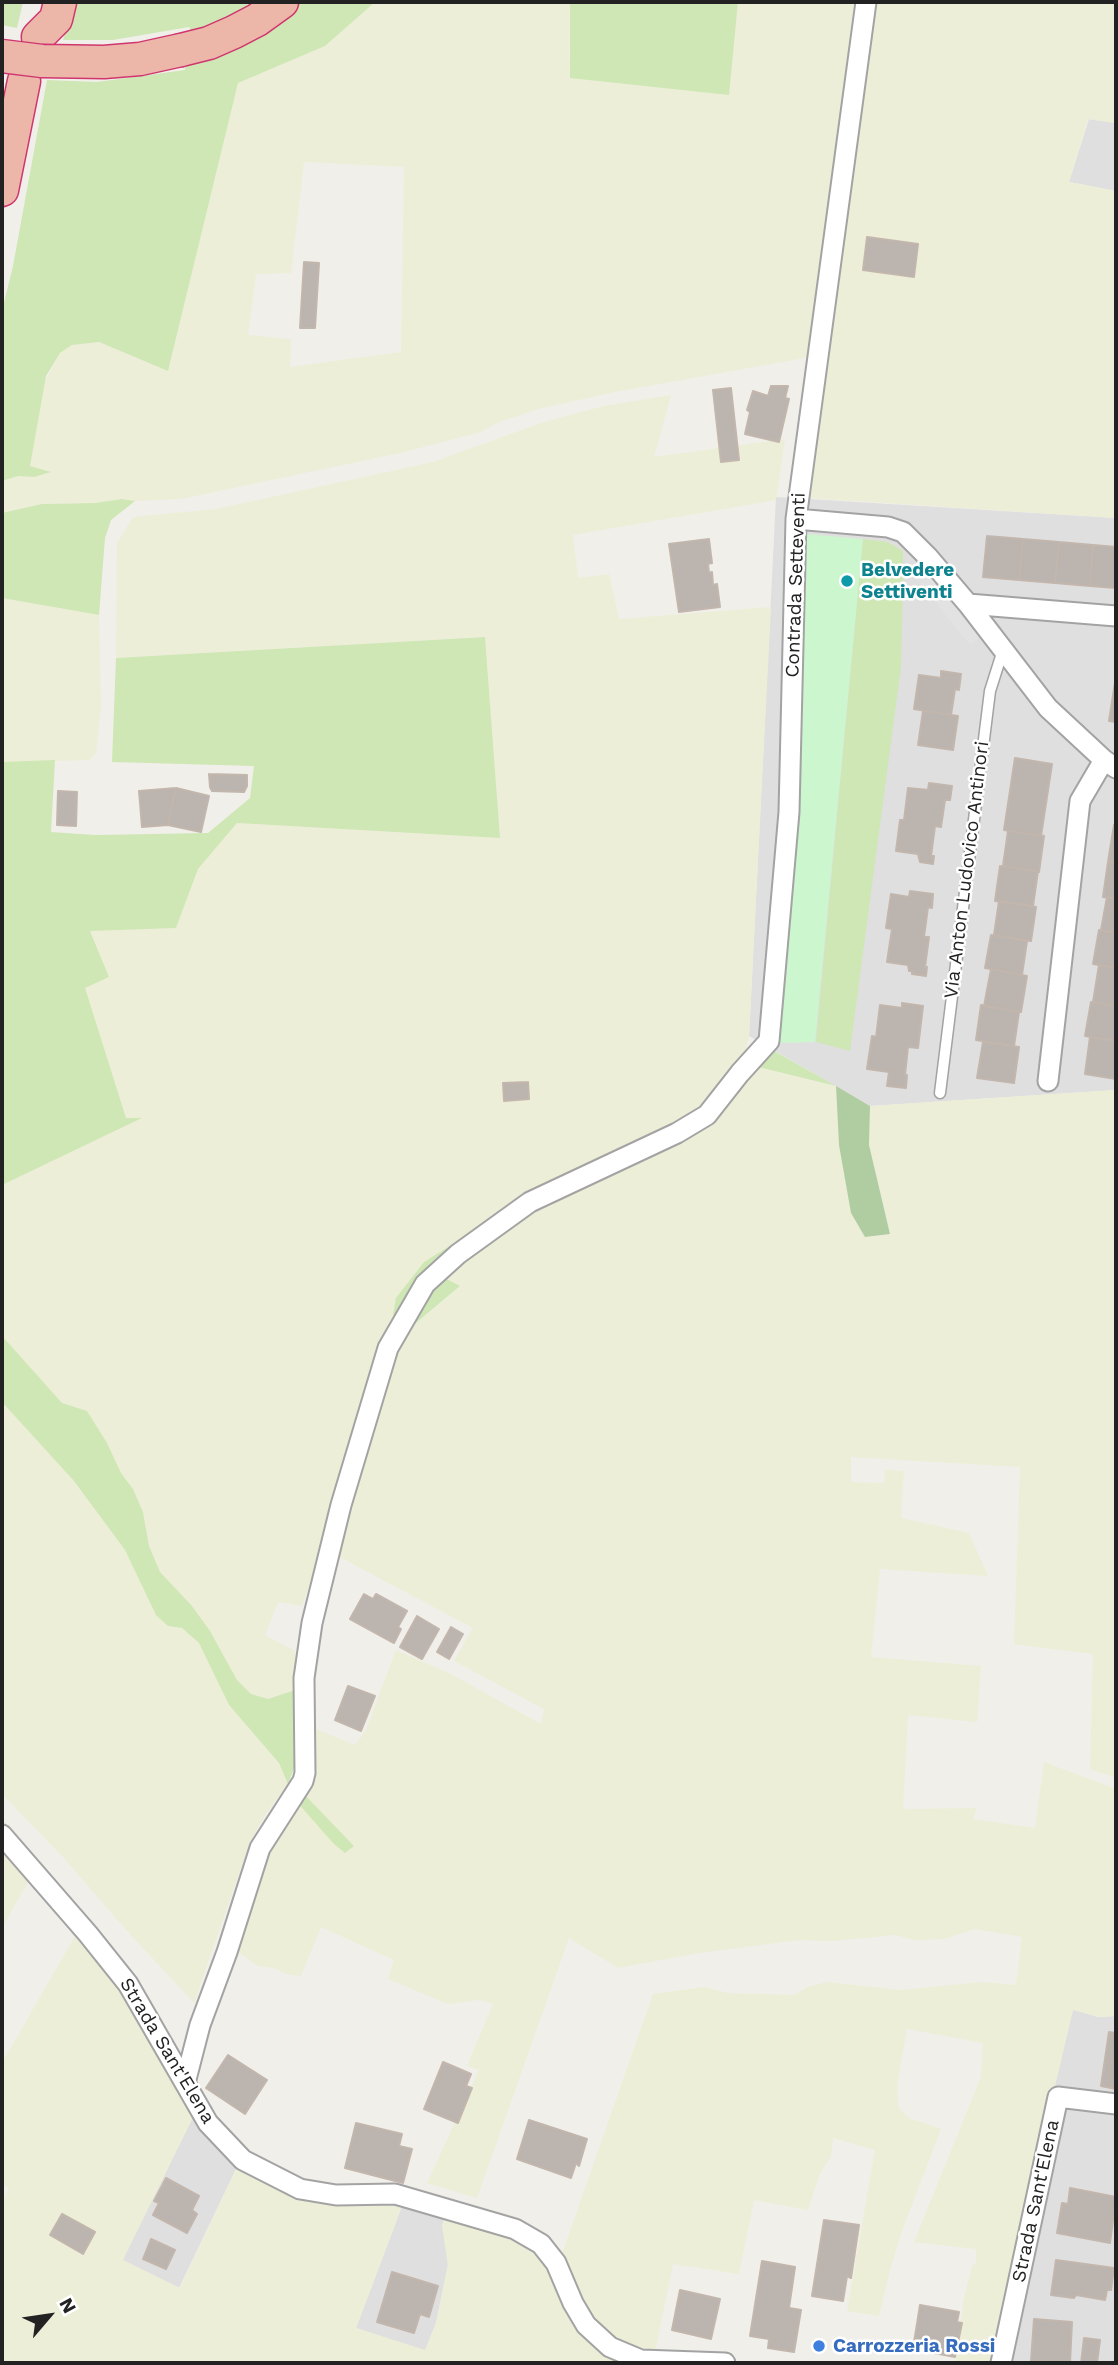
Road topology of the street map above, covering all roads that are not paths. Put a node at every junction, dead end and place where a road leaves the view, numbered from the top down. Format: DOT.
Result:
graph roads {
  1 [pos="41,2"];
  2 [pos="60,2"];
  3 [pos="282,2"];
  4 [pos="866,2"];
  5 [pos="2,56"];
  6 [pos="24,81"];
  7 [pos="2,190"];
  8 [pos="796,519"];
  9 [pos="968,604"];
  10 [pos="1116,616"];
  11 [pos="1003,650"];
  12 [pos="1110,764"];
  13 [pos="1048,1081"];
  14 [pos="940,1093"];
  15 [pos="2,1835"];
  16 [pos="185,2083"];
  17 [pos="1116,2104"];
  18 [pos="725,2363"];
  19 [pos="1001,2363"];
  1 -- 2 [label="highway"];
  3 -- 5 [label="highway, bridge"];
  4 -- 8 [label="street, Contrada Setteventi"];
  6 -- 7 [label="highway"];
  8 -- 9 [label="street"];
  8 -- 16 [label="street, Contrada Setteventi"];
  9 -- 10 [label="street"];
  9 -- 11 [label="street"];
  11 -- 12 [label="street"];
  11 -- 14 [label="lane, Via Anton Ludovico Antinori"];
  12 -- 13 [label="street"];
  15 -- 16 [label="street, Strada Sant'Elena"];
  16 -- 18 [label="street, Strada Sant'Elena"];
  17 -- 19 [label="street, Strada Sant'Elena"];
}
